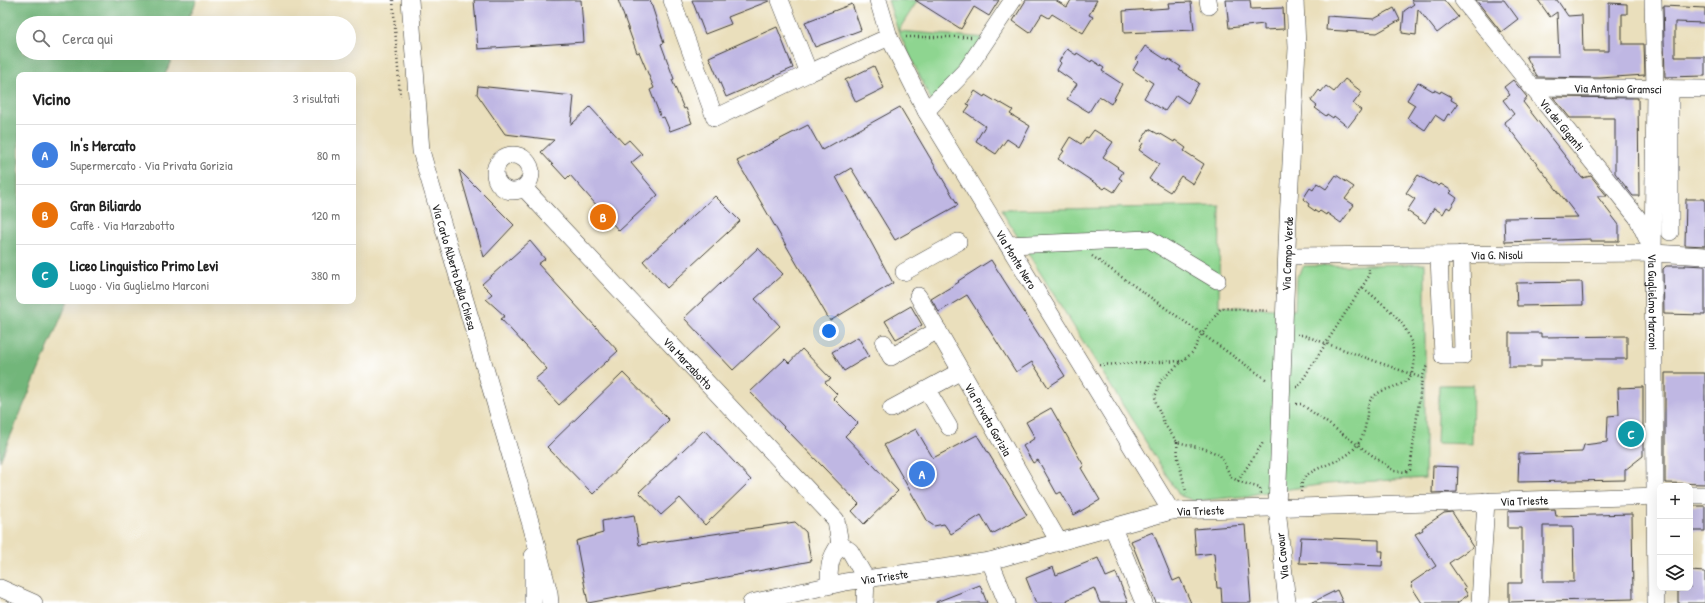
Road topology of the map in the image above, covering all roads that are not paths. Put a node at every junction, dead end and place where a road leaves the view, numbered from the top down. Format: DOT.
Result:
graph roads {
  1 [pos="410,0"];
  2 [pos="672,0"];
  3 [pos="780,0"];
  4 [pos="878,0"];
  5 [pos="1012,0"];
  6 [pos="1295,0"];
  7 [pos="1463,0"];
  8 [pos="1653,0"];
  9 [pos="889,37"];
  10 [pos="809,73"];
  11 [pos="1532,87"];
  12 [pos="1662,89"];
  13 [pos="1705,89"];
  14 [pos="926,111"];
  15 [pos="524,188"];
  16 [pos="1662,213"];
  17 [pos="1670,232"];
  18 [pos="958,242"];
  19 [pos="1008,246"];
  20 [pos="1653,253"];
  21 [pos="1439,254"];
  22 [pos="1461,254"];
  23 [pos="1288,256"];
  24 [pos="1705,256"];
  25 [pos="904,272"];
  26 [pos="1217,280"];
  27 [pos="918,296"];
  28 [pos="938,330"];
  29 [pos="884,343"];
  30 [pos="961,371"];
  31 [pos="927,390"];
  32 [pos="891,410"];
  33 [pos="950,427"];
  34 [pos="1693,495"];
  35 [pos="1705,495"];
  36 [pos="1657,496"];
  37 [pos="1486,501"];
  38 [pos="1270,508"];
  39 [pos="1179,511"];
  40 [pos="532,528"];
  41 [pos="1113,528"];
  42 [pos="1059,542"];
  43 [pos="840,544"];
  44 [pos="990,561"];
  45 [pos="866,579"];
  46 [pos="829,585"];
  47 [pos="4,594"];
  48 [pos="34,603"];
  49 [pos="533,603"];
  50 [pos="550,603"];
  51 [pos="751,603"];
  52 [pos="865,603"];
  53 [pos="1007,603"];
  54 [pos="1144,603"];
  55 [pos="1287,603"];
  56 [pos="1480,603"];
  57 [pos="1656,603"];
  1 -- 40 [label="street, Via Carlo Alberto Dalla Chiesa"];
  2 -- 10 [label="street"];
  3 -- 10 [label="street"];
  4 -- 9 [label="street, Via Monte Nero"];
  5 -- 14 [label="street"];
  6 -- 23 [label="street, Via Campo Verde"];
  7 -- 11 [label="street, Via dei Giganti"];
  8 -- 12 [label="street, Via Guglielmo Marconi"];
  9 -- 10 [label="street"];
  9 -- 14 [label="street, Via Monte Nero"];
  11 -- 12 [label="street, Via Antonio Gramsci"];
  11 -- 20 [label="street, Via dei Giganti"];
  12 -- 13 [label="street, Via Antonio Gramsci"];
  12 -- 16 [label="street, Via Guglielmo Marconi"];
  14 -- 19 [label="street, Via Monte Nero"];
  15 -- 43 [label="street, Via Marzabotto"];
  16 -- 17 [label="street"];
  16 -- 20 [label="street, Via Guglielmo Marconi"];
  18 -- 25 [label="street"];
  19 -- 26 [label="street"];
  19 -- 39 [label="street, Via Monte Nero"];
  20 -- 22 [label="street, Via G. Nisoli"];
  20 -- 24 [label="street, Via G. Nisoli"];
  20 -- 36 [label="street, Via Guglielmo Marconi"];
  21 -- 22 [label="street, Via G. Nisoli"];
  21 -- 22 [label="street"];
  21 -- 23 [label="street, Via G. Nisoli"];
  23 -- 38 [label="street, Via Campo Verde"];
  27 -- 28 [label="street, Via Privata Gorizia"];
  28 -- 29 [label="street"];
  28 -- 30 [label="street, Via Privata Gorizia"];
  30 -- 31 [label="street"];
  30 -- 42 [label="street, Via Privata Gorizia"];
  31 -- 32 [label="street"];
  31 -- 33 [label="street"];
  34 -- 35 [label="street"];
  36 -- 37 [label="street, Via Trieste"];
  36 -- 57 [label="street, Via Guglielmo Marconi"];
  37 -- 38 [label="street, Via Trieste"];
  37 -- 56 [label="street"];
  38 -- 39 [label="street, Via Trieste"];
  38 -- 55 [label="street, Via Cavour"];
  39 -- 41 [label="street, Via Trieste"];
  40 -- 49 [label="street, Via Carlo Alberto Dalla Chiesa"];
  40 -- 50 [label="street, Via Carlo Alberto Dalla Chiesa"];
  41 -- 42 [label="street, Via Trieste"];
  41 -- 54 [label="street"];
  42 -- 44 [label="street, Via Trieste"];
  43 -- 45 [label="street"];
  43 -- 46 [label="street"];
  44 -- 45 [label="street, Via Trieste"];
  44 -- 53 [label="street"];
  45 -- 46 [label="street, Via Trieste"];
  45 -- 52 [label="street"];
  46 -- 51 [label="street, Via Trieste"];
  47 -- 48 [label="street"];
}
